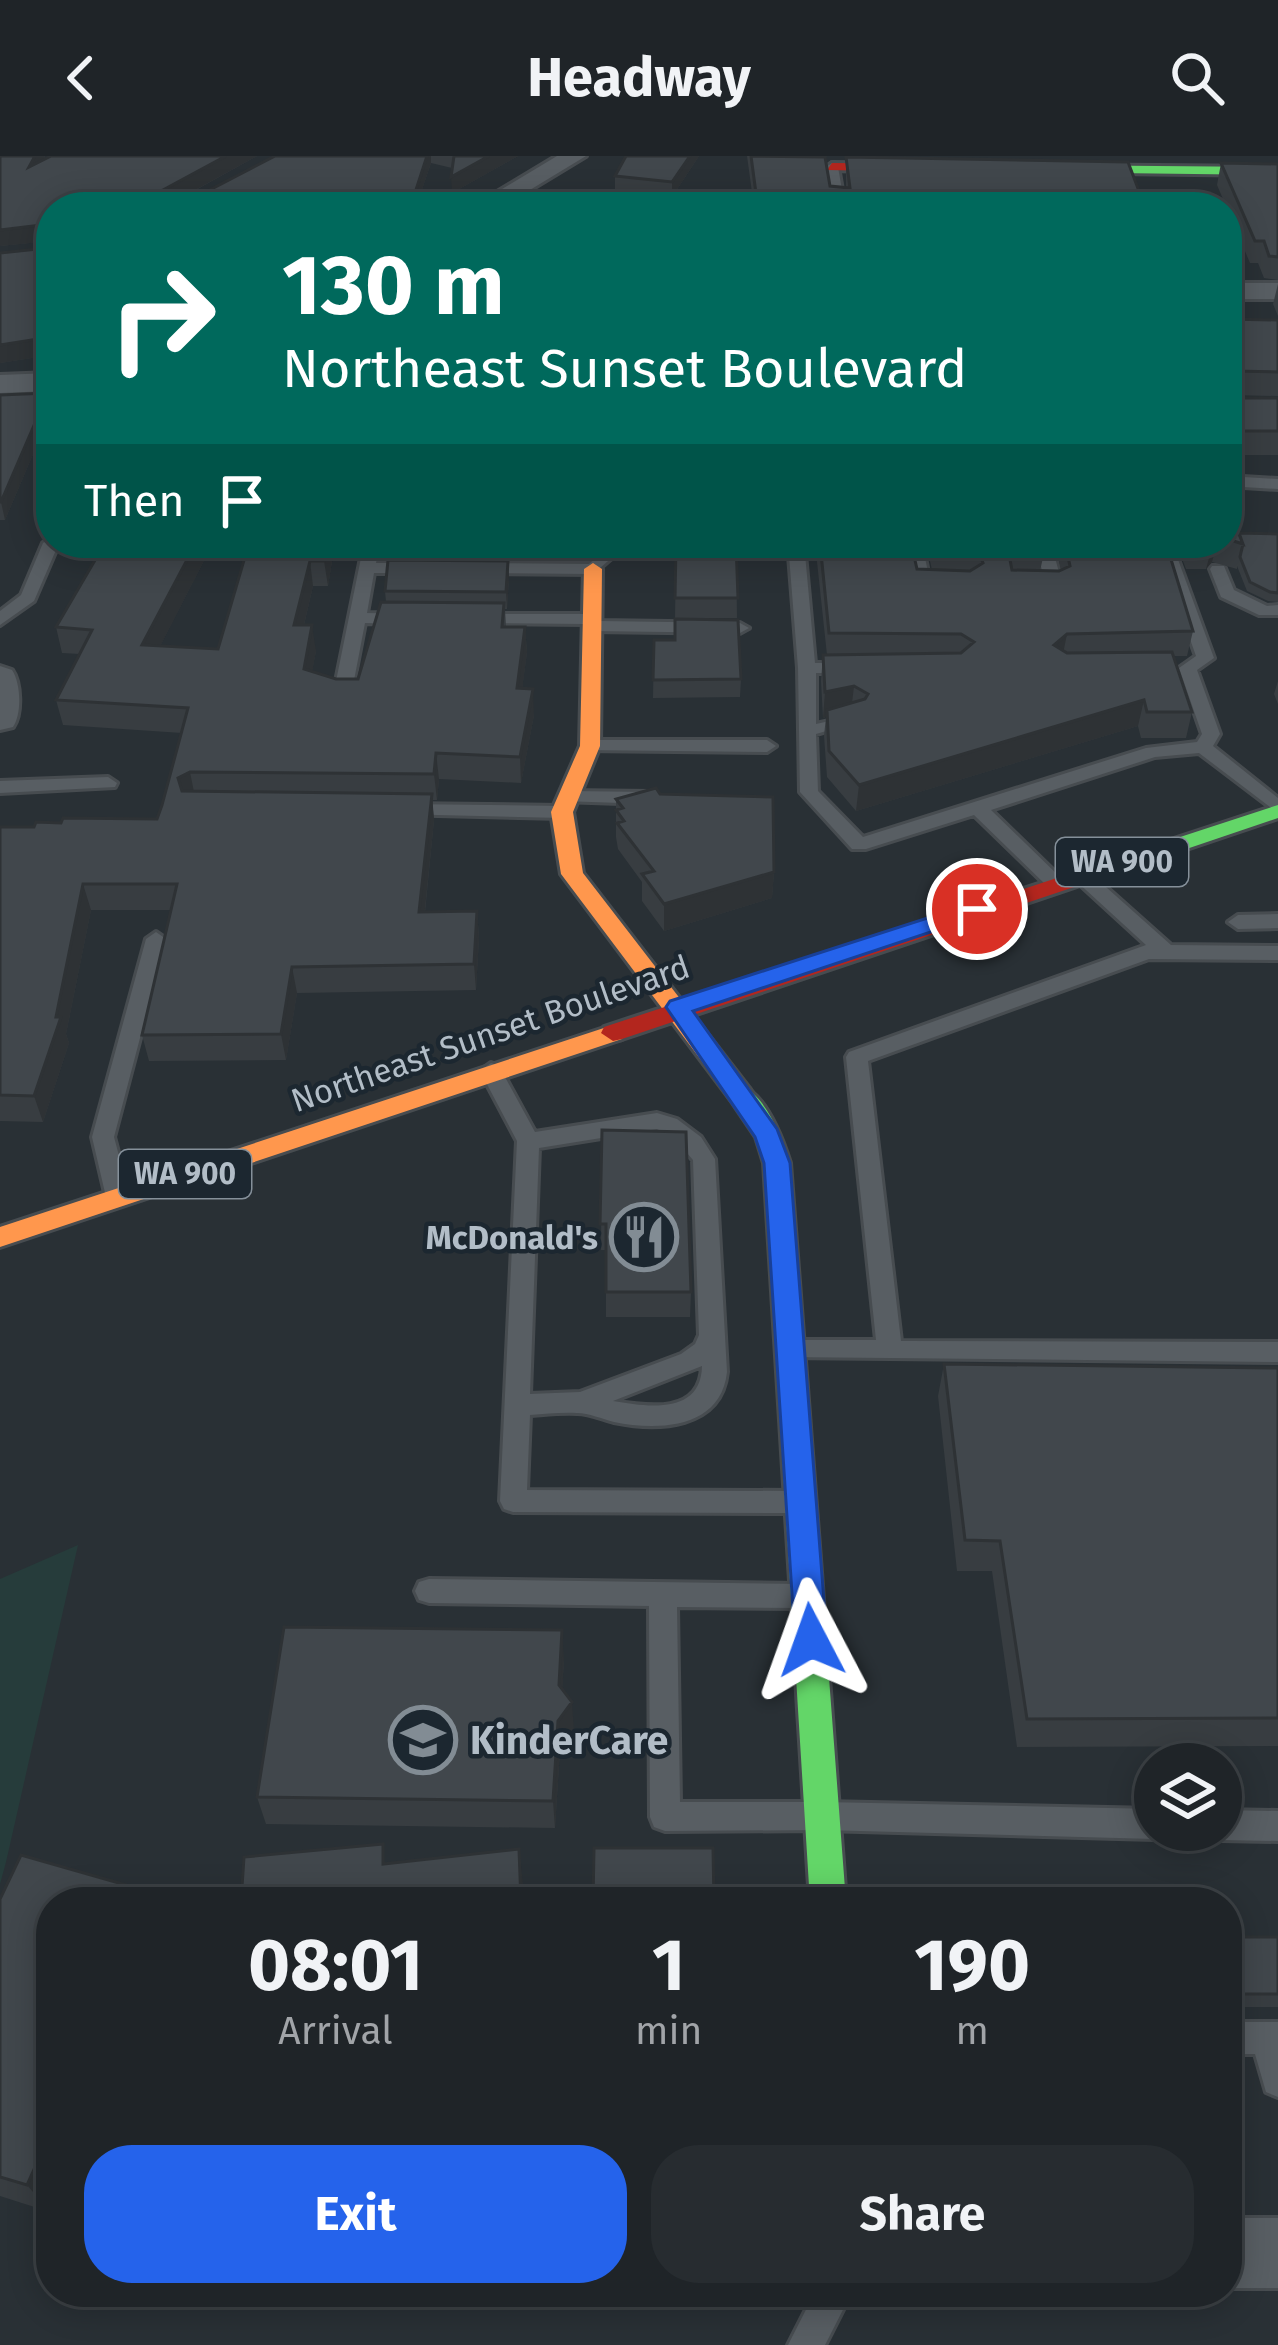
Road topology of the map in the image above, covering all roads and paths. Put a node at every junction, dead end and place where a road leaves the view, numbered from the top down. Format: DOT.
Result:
graph roads {
  1 [pos="574,156"];
  2 [pos="832,167"];
  3 [pos="963,169"];
  4 [pos="1008,169"];
  5 [pos="1278,171"];
  6 [pos="510,192"];
  7 [pos="836,192"];
  8 [pos="1242,290"];
  9 [pos="1278,291"];
  10 [pos="36,383"];
  11 [pos="0,384"];
  12 [pos="1242,482"];
  13 [pos="1278,484"];
  14 [pos="45,558"];
  15 [pos="370,558"];
  16 [pos="605,558"];
  17 [pos="797,558"];
  18 [pos="917,558"];
  19 [pos="1046,558"];
  20 [pos="1169,558"];
  21 [pos="368,568"];
  22 [pos="435,568"];
  23 [pos="458,568"];
  24 [pos="593,569"];
  25 [pos="1218,569"];
  26 [pos="945,587"];
  27 [pos="1014,587"];
  28 [pos="1278,610"];
  29 [pos="357,618"];
  30 [pos="428,619"];
  31 [pos="451,619"];
  32 [pos="0,620"];
  33 [pos="592,623"];
  34 [pos="740,628"];
  35 [pos="807,668"];
  36 [pos="872,668"];
  37 [pos="1167,668"];
  38 [pos="1188,668"];
  39 [pos="0,677"];
  40 [pos="342,696"];
  41 [pos="0,719"];
  42 [pos="852,722"];
  43 [pos="807,731"];
  44 [pos="590,746"];
  45 [pos="767,746"];
  46 [pos="1203,747"];
  47 [pos="108,783"];
  48 [pos="0,787"];
  49 [pos="673,798"];
  50 [pos="565,805"];
  51 [pos="978,808"];
  52 [pos="1278,809"];
  53 [pos="378,810"];
  54 [pos="1068,879"];
  55 [pos="1238,922"];
  56 [pos="1278,922"];
  57 [pos="156,939"];
  58 [pos="1166,952"];
  59 [pos="1278,953"];
  60 [pos="678,1007"];
  61 [pos="491,1071"];
  62 [pos="528,1141"];
  63 [pos="118,1197"];
  64 [pos="0,1237"];
  65 [pos="711,1335"];
  66 [pos="792,1350"];
  67 [pos="890,1350"];
  68 [pos="1278,1352"];
  69 [pos="581,1402"];
  70 [pos="517,1405"];
  71 [pos="802,1502"];
  72 [pos="429,1591"];
  73 [pos="664,1594"];
  74 [pos="808,1596"];
  75 [pos="823,1816"];
  76 [pos="1134,1823"];
  77 [pos="1242,1825"];
  78 [pos="1278,1826"];
  79 [pos="827,1887"];
  80 [pos="1242,2038"];
  81 [pos="1273,2038"];
  82 [pos="1278,2080"];
  83 [pos="1242,2253"];
  84 [pos="1278,2253"];
  85 [pos="826,2307"];
  86 [pos="806,2345"];
  1 -- 6 [label="street"];
  2 -- 3 [label="street"];
  2 -- 7 [label="lane"];
  4 -- 5 [label="street"];
  8 -- 9 [label="street"];
  10 -- 11 [label="street"];
  12 -- 13 [label="lane"];
  14 -- 32 [label="lane"];
  15 -- 21 [label="lane"];
  16 -- 24 [label="lane"];
  17 -- 35 [label="lane"];
  18 -- 26 [label="lane"];
  19 -- 27 [label="lane"];
  20 -- 38 [label="lane"];
  21 -- 22 [label="lane"];
  21 -- 29 [label="lane"];
  23 -- 24 [label="lane"];
  24 -- 33 [label="street"];
  25 -- 28 [label="lane"];
  29 -- 30 [label="lane"];
  29 -- 40 [label="lane"];
  31 -- 33 [label="lane"];
  33 -- 34 [label="lane"];
  33 -- 44 [label="street"];
  35 -- 36 [label="lane"];
  35 -- 43 [label="lane"];
  37 -- 38 [label="lane"];
  38 -- 46 [label="lane"];
  39 -- 41 [label="street"];
  42 -- 43 [label="lane"];
  43 -- 51 [label="lane"];
  44 -- 45 [label="lane"];
  44 -- 50 [label="street"];
  46 -- 51 [label="lane"];
  46 -- 52 [label="lane"];
  47 -- 48 [label="lane"];
  49 -- 50 [label="lane"];
  50 -- 53 [label="lane"];
  50 -- 60 [label="street"];
  51 -- 54 [label="lane"];
  52 -- 54 [label="street, Northeast Sunset Boulevard / WA 900"];
  54 -- 58 [label="lane"];
  54 -- 60 [label="street, Northeast Sunset Boulevard / WA 900"];
  55 -- 56 [label="lane"];
  57 -- 63 [label="lane"];
  58 -- 59 [label="lane"];
  58 -- 67 [label="lane"];
  60 -- 61 [label="street, Northeast Sunset Boulevard / WA 900"];
  60 -- 66 [label="street"];
  61 -- 62 [label="lane"];
  61 -- 63 [label="street, Northeast Sunset Boulevard / WA 900"];
  62 -- 65 [label="lane"];
  62 -- 70 [label="lane"];
  63 -- 64 [label="street, Northeast Sunset Boulevard / WA 900"];
  65 -- 69 [label="lane"];
  65 -- 69 [label="lane"];
  66 -- 67 [label="lane"];
  66 -- 71 [label="street"];
  67 -- 68 [label="lane"];
  69 -- 70 [label="lane"];
  70 -- 71 [label="lane"];
  71 -- 74 [label="street"];
  72 -- 73 [label="lane"];
  73 -- 74 [label="lane"];
  73 -- 75 [label="lane"];
  74 -- 75 [label="street"];
  75 -- 76 [label="lane"];
  75 -- 79 [label="street"];
  77 -- 78 [label="lane"];
  80 -- 81 [label="lane"];
  81 -- 82 [label="lane"];
  83 -- 84 [label="street"];
  85 -- 86 [label="lane"];
}
